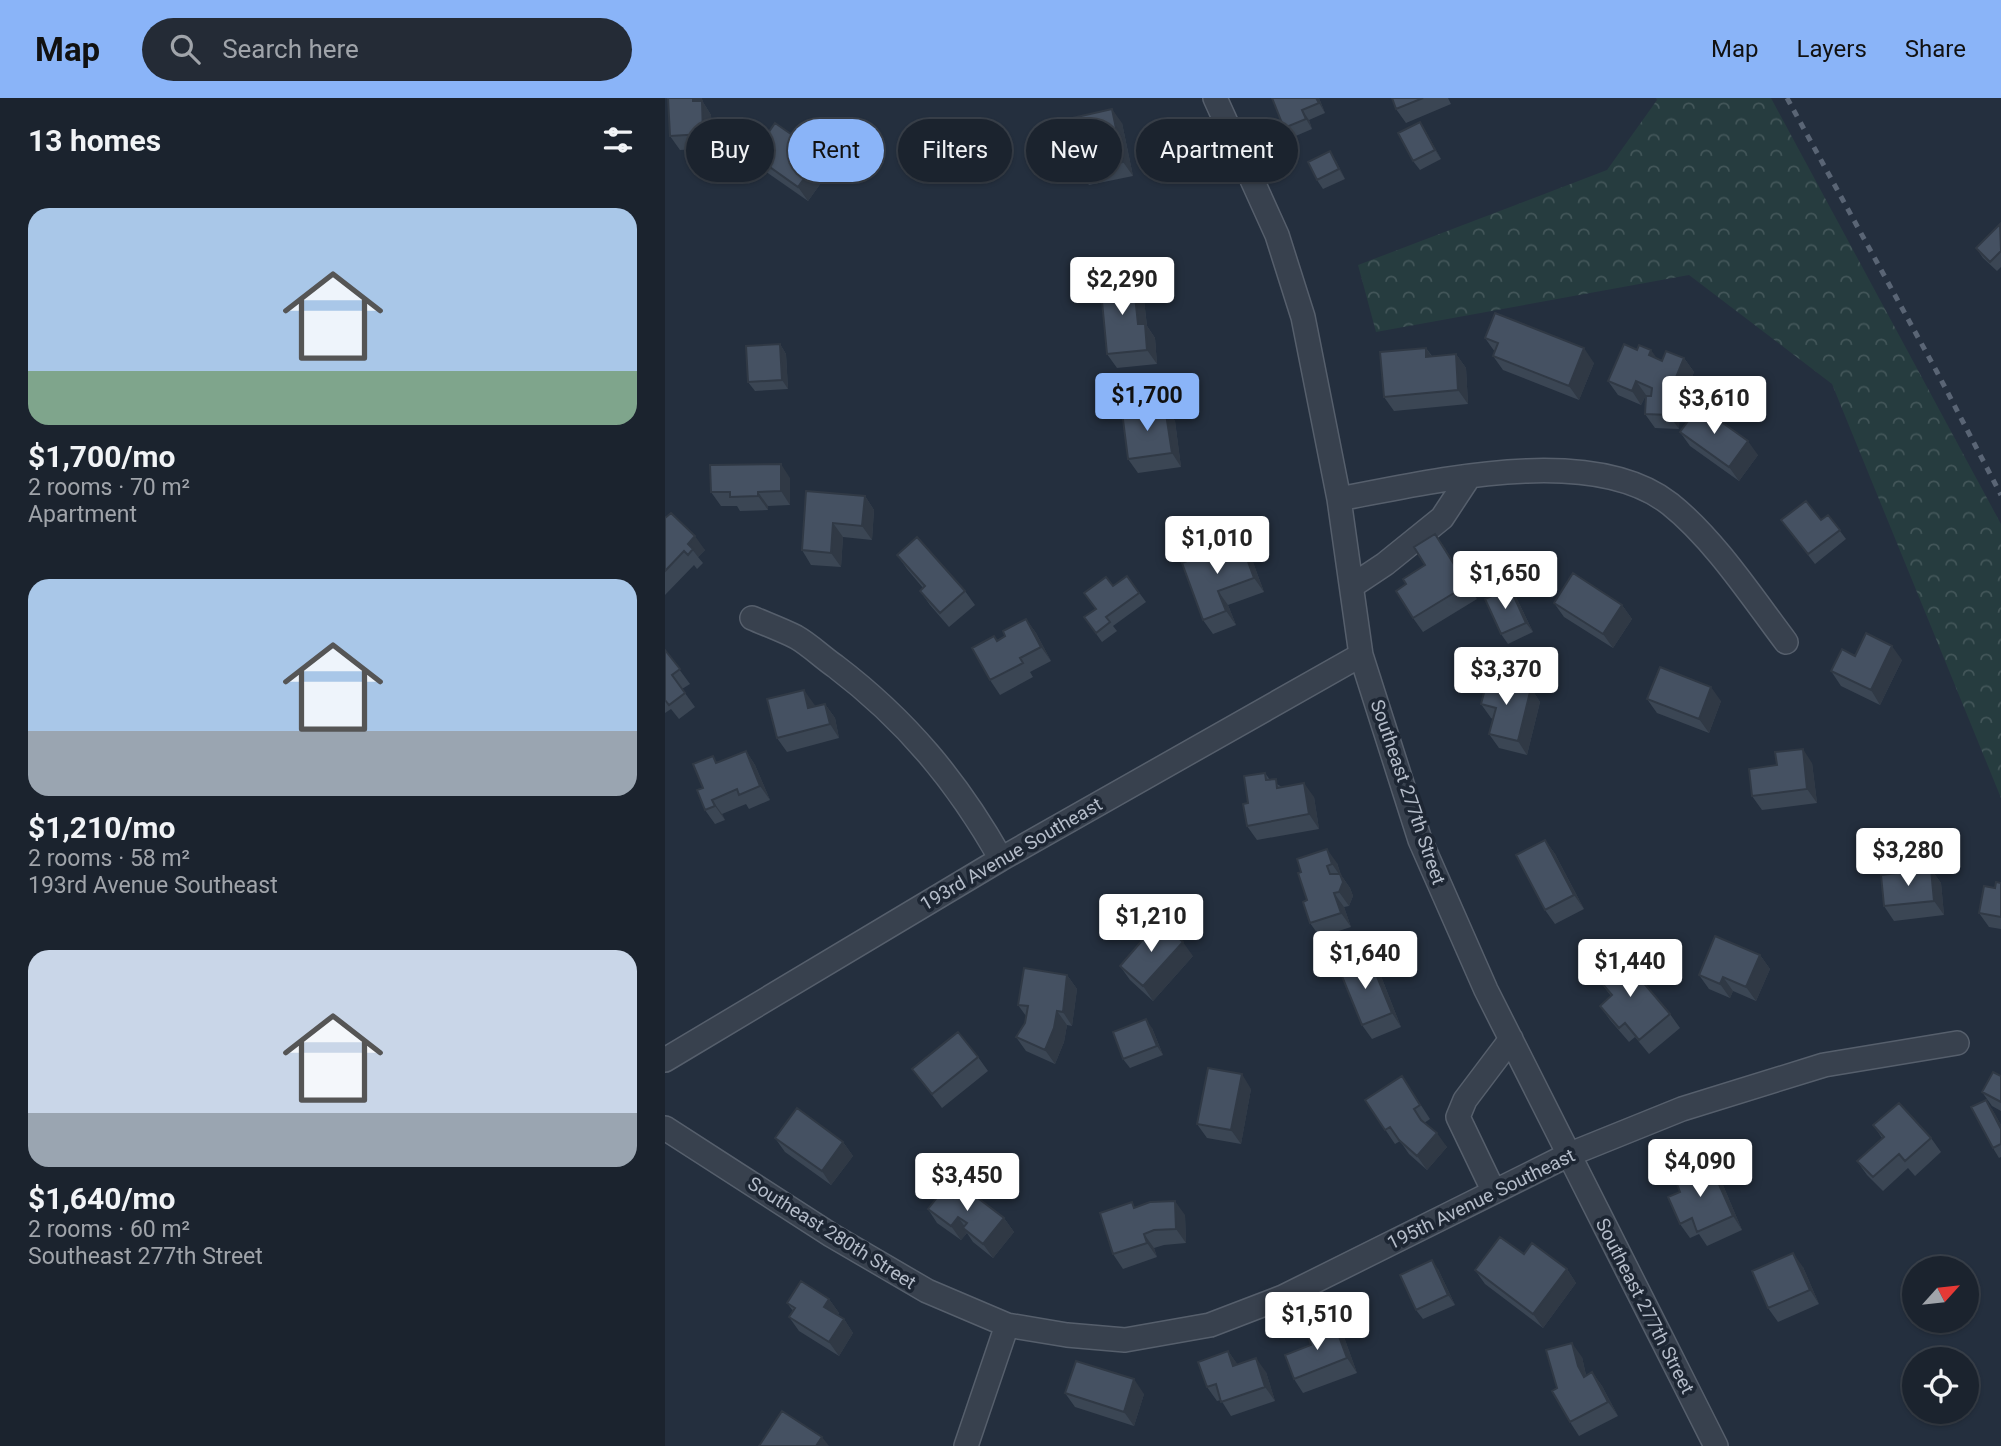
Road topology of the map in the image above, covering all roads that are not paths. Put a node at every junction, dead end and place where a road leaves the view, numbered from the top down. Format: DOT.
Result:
graph roads {
  1 [pos="1215,98"];
  2 [pos="1469,477"];
  3 [pos="1339,499"];
  4 [pos="1352,586"];
  5 [pos="752,618"];
  6 [pos="1786,642"];
  7 [pos="1361,655"];
  8 [pos="1001,859"];
  9 [pos="1511,1039"];
  10 [pos="1957,1043"];
  11 [pos="665,1060"];
  12 [pos="665,1128"];
  13 [pos="1568,1155"];
  14 [pos="1494,1192"];
  15 [pos="1007,1325"];
  16 [pos="966,1446"];
  17 [pos="1717,1446"];
  1 -- 3 [label="street, Southeast 277th Street"];
  2 -- 3 [label="street"];
  2 -- 4 [label="street"];
  2 -- 6 [label="street"];
  3 -- 4 [label="street, Southeast 277th Street"];
  4 -- 7 [label="street, Southeast 277th Street"];
  5 -- 8 [label="street"];
  7 -- 8 [label="street, 193rd Avenue Southeast"];
  7 -- 9 [label="street, Southeast 277th Street"];
  8 -- 11 [label="street, 193rd Avenue Southeast"];
  9 -- 13 [label="street, Southeast 277th Street"];
  9 -- 14 [label="street"];
  10 -- 13 [label="street, 195th Avenue Southeast"];
  12 -- 15 [label="street, Southeast 280th Street"];
  13 -- 14 [label="street, 195th Avenue Southeast"];
  13 -- 17 [label="street, Southeast 277th Street"];
  14 -- 15 [label="street, 195th Avenue Southeast"];
  15 -- 16 [label="street"];
}
